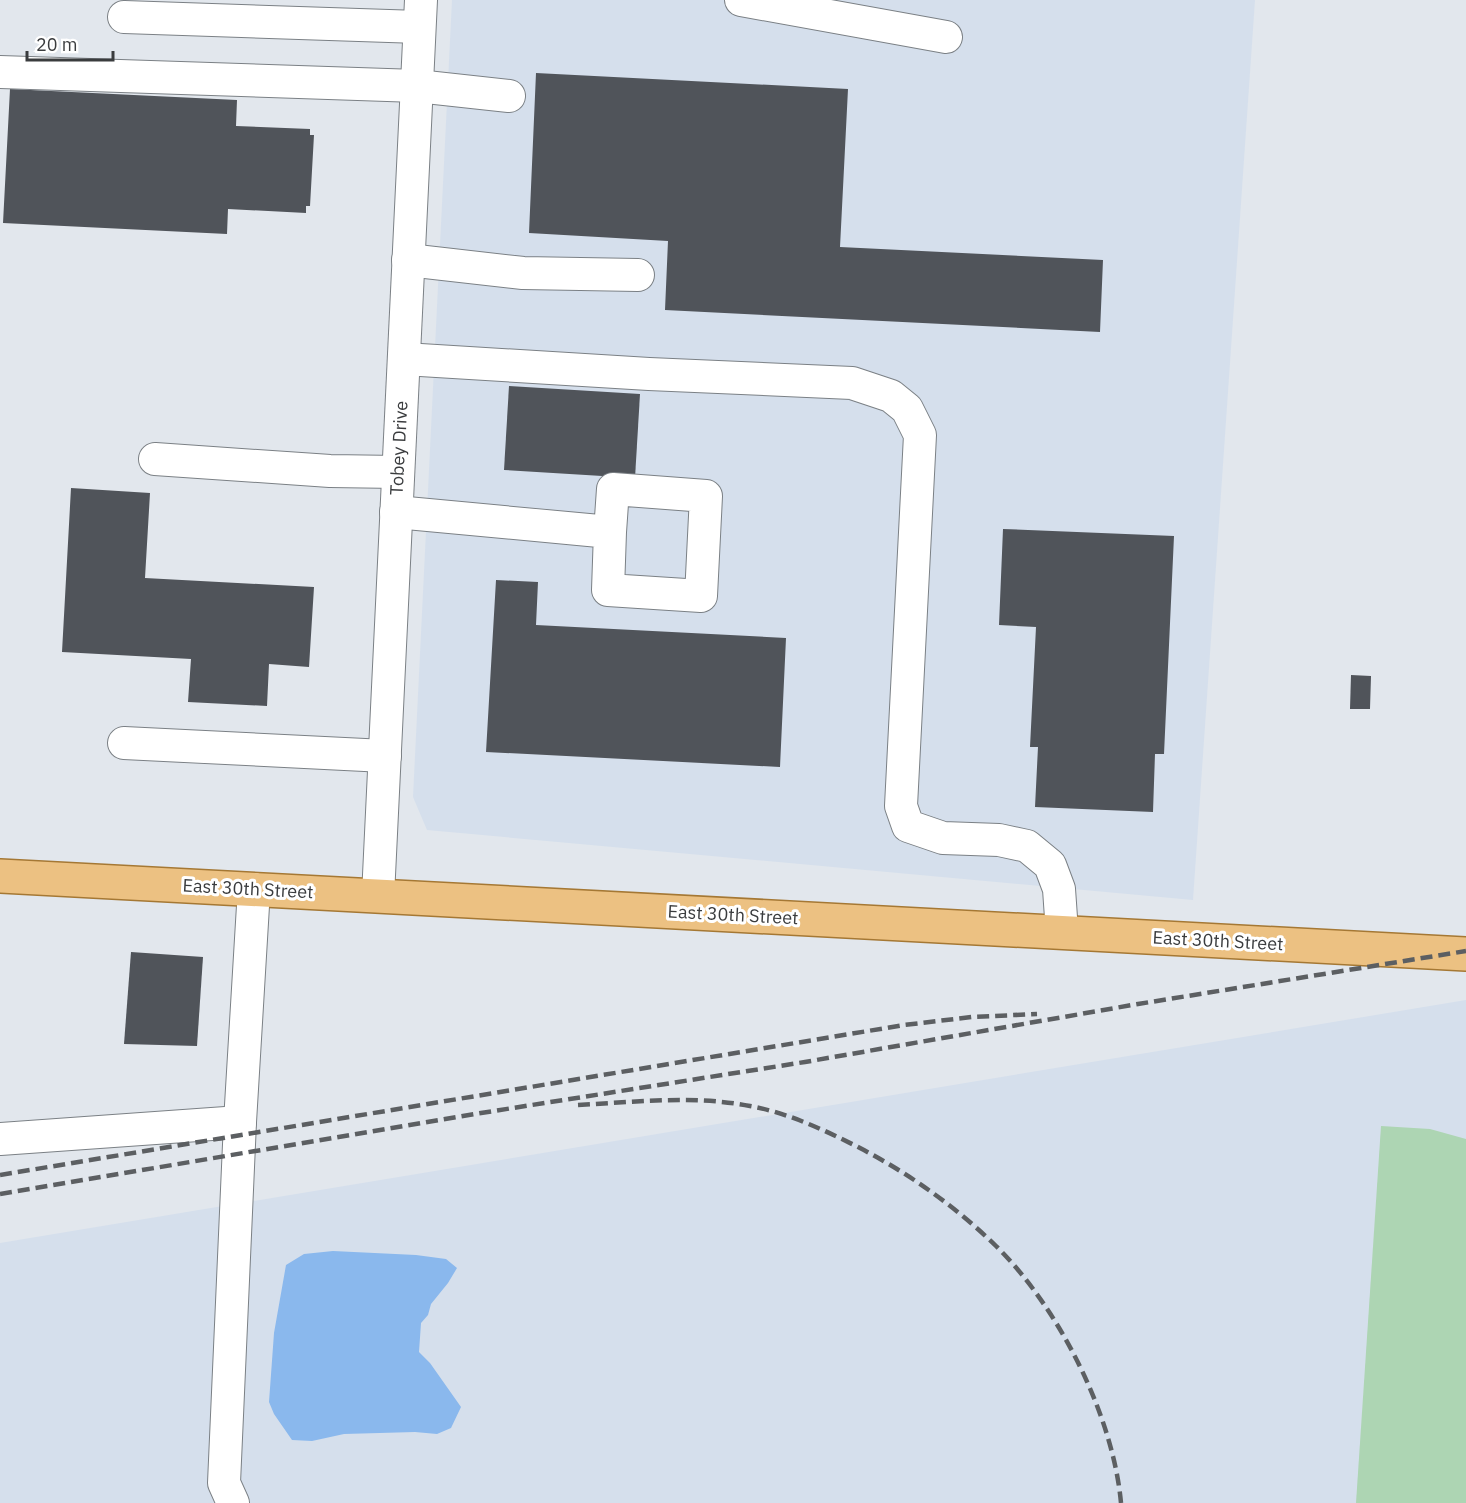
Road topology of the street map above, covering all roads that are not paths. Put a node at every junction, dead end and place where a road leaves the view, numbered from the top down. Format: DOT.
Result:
graph roads {
  1 [pos="741,0"];
  2 [pos="420,13"];
  3 [pos="124,17"];
  4 [pos="946,37"];
  5 [pos="0,72"];
  6 [pos="417,86"];
  7 [pos="509,96"];
  8 [pos="408,260"];
  9 [pos="638,275"];
  10 [pos="404,359"];
  11 [pos="155,459"];
  12 [pos="398,472"];
  13 [pos="396,512"];
  14 [pos="610,532"];
  15 [pos="124,743"];
  16 [pos="385,756"];
  17 [pos="0,876"];
  18 [pos="254,890"];
  19 [pos="378,896"];
  20 [pos="1062,932"];
  21 [pos="1466,954"];
  22 [pos="240,1122"];
  23 [pos="0,1140"];
  24 [pos="233,1503"];
  1 -- 4 [label="street"];
  2 -- 3 [label="street"];
  2 -- 6 [label="street, Tobey Drive"];
  5 -- 6 [label="street"];
  6 -- 7 [label="street"];
  6 -- 8 [label="street, Tobey Drive"];
  8 -- 9 [label="street"];
  8 -- 10 [label="street, Tobey Drive"];
  10 -- 12 [label="street, Tobey Drive"];
  10 -- 20 [label="street"];
  11 -- 12 [label="street"];
  12 -- 13 [label="street, Tobey Drive"];
  13 -- 14 [label="street"];
  13 -- 16 [label="street, Tobey Drive"];
  15 -- 16 [label="street"];
  16 -- 19 [label="street, Tobey Drive"];
  17 -- 18 [label="main road, East 30th Street"];
  18 -- 19 [label="main road, East 30th Street"];
  18 -- 22 [label="street"];
  19 -- 20 [label="main road, East 30th Street"];
  20 -- 21 [label="main road, East 30th Street"];
  22 -- 23 [label="street"];
  22 -- 24 [label="street"];
}
